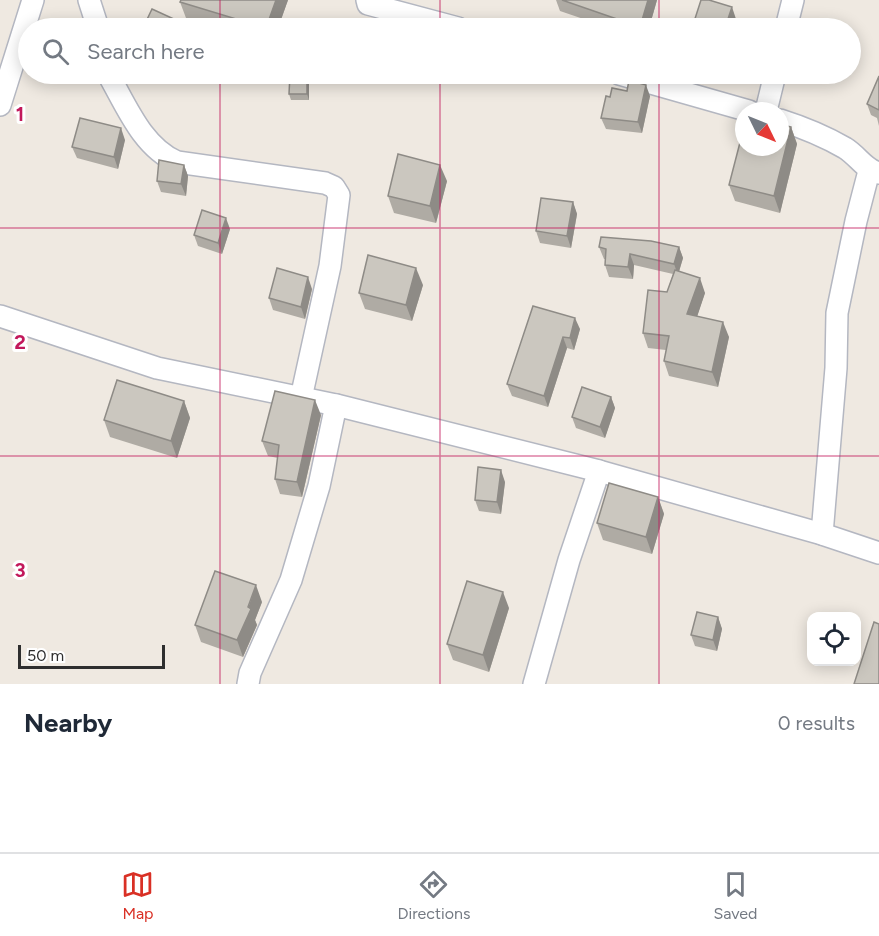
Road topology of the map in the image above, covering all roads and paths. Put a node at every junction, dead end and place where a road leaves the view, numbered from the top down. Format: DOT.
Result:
graph roads {
  1 [pos="33,0"];
  2 [pos="89,0"];
  3 [pos="367,0"];
  4 [pos="793,0"];
  5 [pos="27,18"];
  6 [pos="95,18"];
  7 [pos="422,18"];
  8 [pos="788,18"];
  9 [pos="18,48"];
  10 [pos="114,84"];
  11 [pos="654,84"];
  12 [pos="773,84"];
  13 [pos="768,102"];
  14 [pos="0,105"];
  15 [pos="735,107"];
  16 [pos="789,124"];
  17 [pos="874,172"];
  18 [pos="0,316"];
  19 [pos="301,398"];
  20 [pos="336,405"];
  21 [pos="599,471"];
  22 [pos="822,534"];
  23 [pos="879,553"];
  24 [pos="248,684"];
  25 [pos="534,684"];
  1 -- 5 [label="street"];
  2 -- 6 [label="street"];
  3 -- 7 [label="street"];
  4 -- 8 [label="street"];
  9 -- 14 [label="street"];
  10 -- 19 [label="street"];
  11 -- 15 [label="street"];
  12 -- 13 [label="street"];
  16 -- 17 [label="street"];
  17 -- 22 [label="street"];
  18 -- 19 [label="street"];
  19 -- 20 [label="street"];
  20 -- 21 [label="street"];
  20 -- 24 [label="street"];
  21 -- 22 [label="street"];
  21 -- 25 [label="street"];
  22 -- 23 [label="street"];
}
